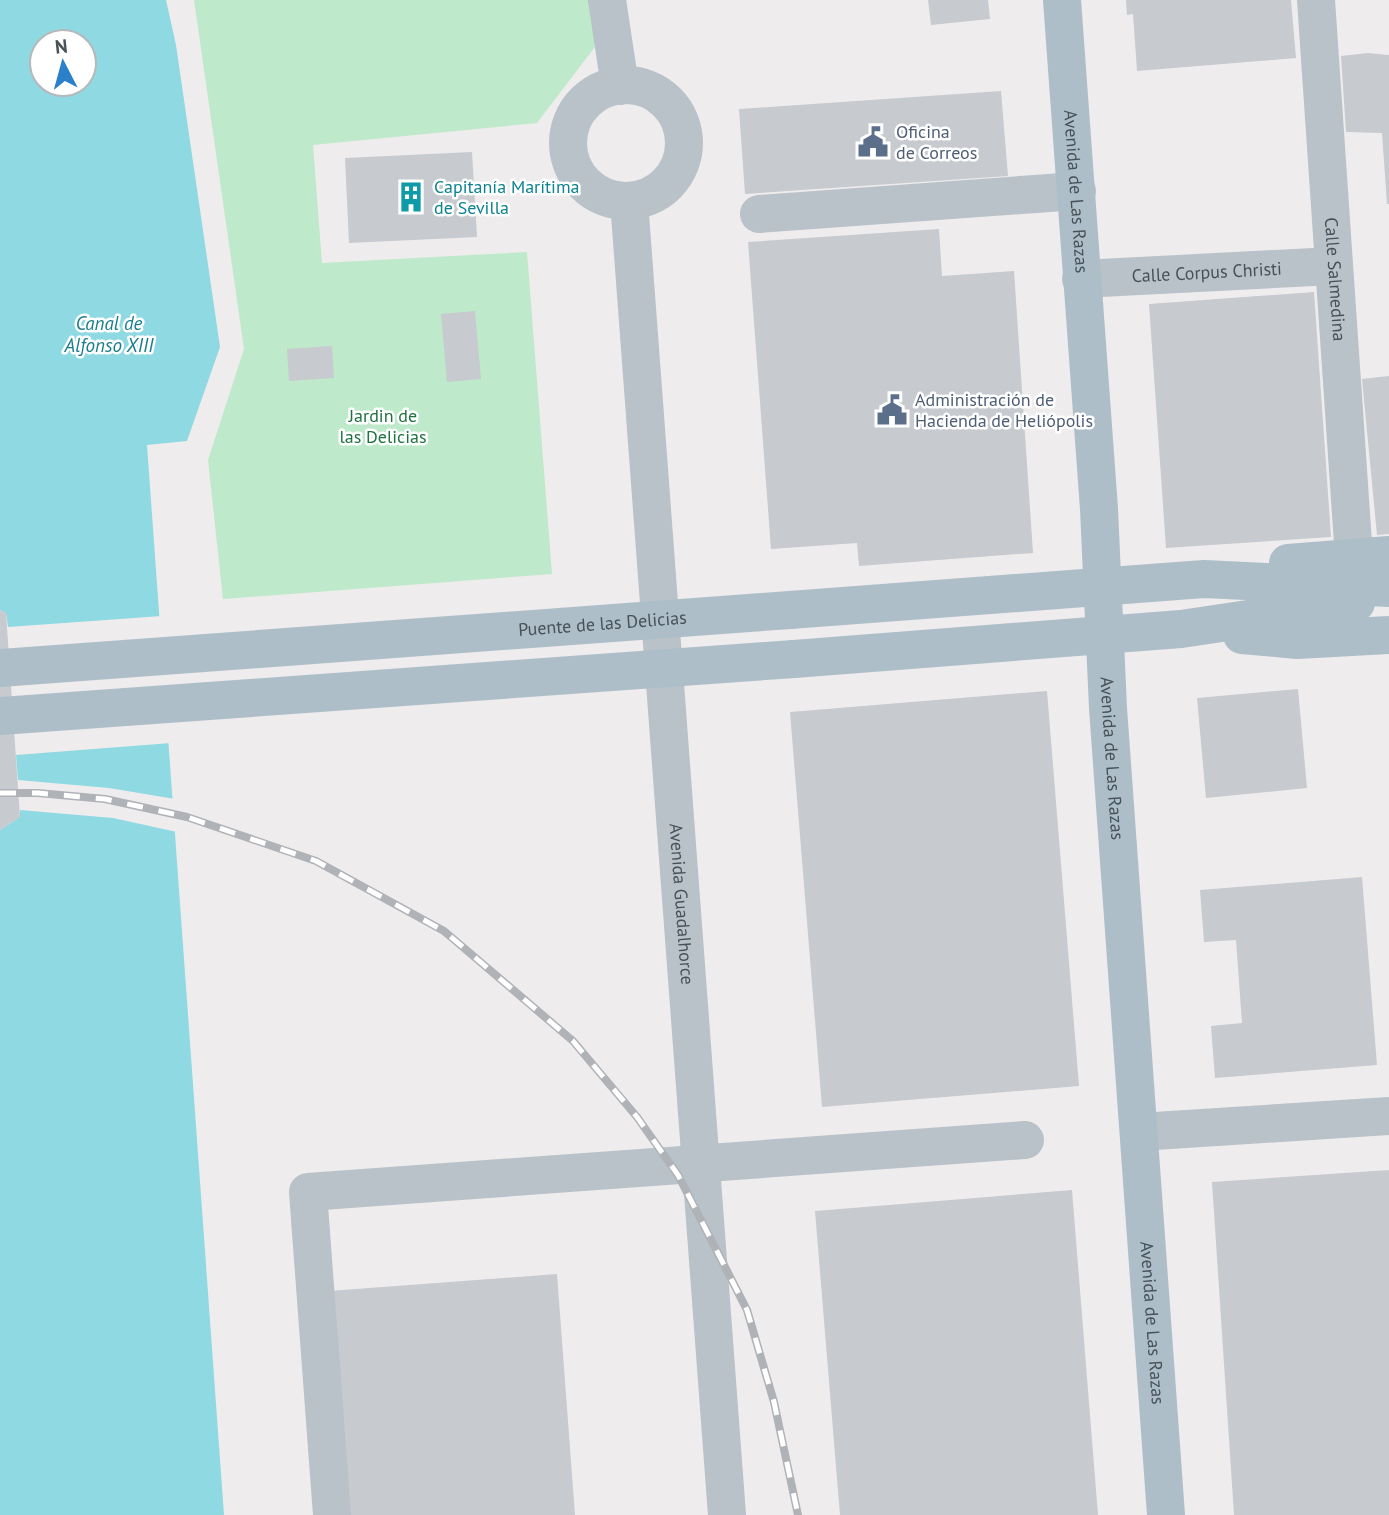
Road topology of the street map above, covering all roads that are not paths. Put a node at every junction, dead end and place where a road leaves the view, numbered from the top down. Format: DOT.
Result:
graph roads {
  1 [pos="607,0"];
  2 [pos="1062,0"];
  3 [pos="1316,0"];
  4 [pos="620,86"];
  5 [pos="1076,191"];
  6 [pos="629,201"];
  7 [pos="759,214"];
  8 [pos="1333,266"];
  9 [pos="1081,279"];
  10 [pos="1371,556"];
  11 [pos="1204,579"];
  12 [pos="1103,586"];
  13 [pos="1389,588"];
  14 [pos="1389,598"];
  15 [pos="1181,629"];
  16 [pos="1105,634"];
  17 [pos="1389,635"];
  18 [pos="0,667"];
  19 [pos="0,716"];
  20 [pos="1389,1116"];
  21 [pos="1139,1132"];
  22 [pos="1026,1140"];
  23 [pos="702,1163"];
  24 [pos="332,1515"];
  25 [pos="727,1515"];
  26 [pos="1166,1515"];
  1 -- 4 [label="street"];
  2 -- 5 [label="main road, Avenida de Las Razas"];
  3 -- 8 [label="street, Calle Salmedina"];
  4 -- 6 [label="street"];
  4 -- 6 [label="street"];
  5 -- 7 [label="street"];
  5 -- 9 [label="main road, Avenida de Las Razas"];
  6 -- 23 [label="street, Avenida Guadalhorce"];
  8 -- 9 [label="street, Calle Corpus Christi"];
  8 -- 10 [label="street, Calle Salmedina"];
  9 -- 12 [label="main road, Avenida de Las Razas"];
  10 -- 11 [label="main road"];
  11 -- 12 [label="main road, Puente de las Delicias"];
  11 -- 13 [label="main road"];
  12 -- 16 [label="main road, Avenida de Las Razas"];
  12 -- 18 [label="main road, Puente de las Delicias, bridge"];
  14 -- 15 [label="main road"];
  15 -- 16 [label="main road"];
  15 -- 17 [label="main road"];
  16 -- 19 [label="main road, bridge"];
  16 -- 21 [label="main road, Avenida de Las Razas"];
  20 -- 21 [label="street"];
  21 -- 26 [label="main road, Avenida de Las Razas"];
  22 -- 23 [label="street"];
  23 -- 24 [label="street"];
  23 -- 25 [label="street, Avenida Guadalhorce"];
}
